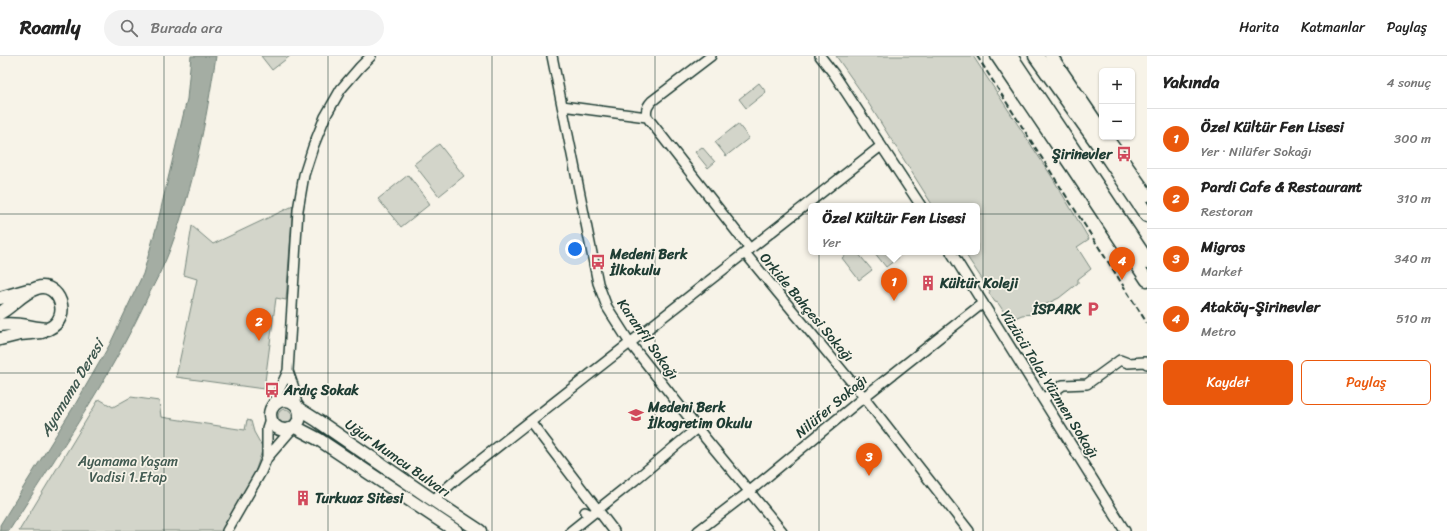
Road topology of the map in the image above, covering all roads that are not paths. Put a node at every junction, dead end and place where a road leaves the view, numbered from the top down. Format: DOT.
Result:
graph roads {
  1 [pos="371,56"];
  2 [pos="552,56"];
  3 [pos="711,56"];
  4 [pos="820,56"];
  5 [pos="997,56"];
  6 [pos="1010,56"];
  7 [pos="1036,56"];
  8 [pos="1050,56"];
  9 [pos="1060,56"];
  10 [pos="562,106"];
  11 [pos="647,117"];
  12 [pos="1099,127"];
  13 [pos="1099,128"];
  14 [pos="1108,140"];
  15 [pos="881,146"];
  16 [pos="1147,195"];
  17 [pos="808,203"];
  18 [pos="808,203"];
  19 [pos="919,203"];
  20 [pos="1147,215"];
  21 [pos="747,251"];
  22 [pos="953,255"];
  23 [pos="1147,261"];
  24 [pos="1147,280"];
  25 [pos="37,288"];
  26 [pos="0,298"];
  27 [pos="983,303"];
  28 [pos="0,313"];
  29 [pos="0,325"];
  30 [pos="48,329"];
  31 [pos="0,340"];
  32 [pos="630,343"];
  33 [pos="1147,364"];
  34 [pos="288,371"];
  35 [pos="864,396"];
  36 [pos="1043,399"];
  37 [pos="298,408"];
  38 [pos="271,414"];
  39 [pos="530,421"];
  40 [pos="294,428"];
  41 [pos="697,428"];
  42 [pos="267,458"];
  43 [pos="750,491"];
  44 [pos="432,500"];
  45 [pos="591,513"];
  46 [pos="227,531"];
  47 [pos="456,531"];
  48 [pos="480,531"];
  49 [pos="571,531"];
  50 [pos="614,531"];
  51 [pos="698,531"];
  52 [pos="782,531"];
  53 [pos="969,531"];
  54 [pos="1125,531"];
  1 -- 34 [label="street"];
  2 -- 10 [label="street, Karanfil Sokağı"];
  3 -- 11 [label="street"];
  4 -- 15 [label="street"];
  5 -- 24 [label="main road"];
  6 -- 23 [label="highway"];
  7 -- 20 [label="highway"];
  8 -- 13 [label="main road"];
  9 -- 12 [label="main road"];
  10 -- 11 [label="street"];
  10 -- 32 [label="street, Karanfil Sokağı"];
  11 -- 21 [label="street"];
  14 -- 16 [label="main road"];
  15 -- 17 [label="street"];
  15 -- 19 [label="street"];
  18 -- 21 [label="street"];
  21 -- 32 [label="street"];
  21 -- 35 [label="street, Orkide Bahçesi Sokağı"];
  22 -- 27 [label="street, Yüzücü Talat Yüzmen Sokağı"];
  25 -- 26 [label="main road"];
  25 -- 28 [label="main road"];
  25 -- 30 [label="main road"];
  27 -- 35 [label="street, Nilüfer Sokağı"];
  27 -- 36 [label="street, Yüzücü Talat Yüzmen Sokağı"];
  29 -- 30 [label="main road"];
  30 -- 31 [label="main road"];
  32 -- 39 [label="street"];
  32 -- 41 [label="street, Karanfil Sokağı"];
  33 -- 36 [label="street"];
  34 -- 37 [label="street"];
  34 -- 38 [label="street"];
  35 -- 43 [label="street, Nilüfer Sokağı"];
  35 -- 53 [label="street, Orkide Bahçesi Sokağı"];
  36 -- 54 [label="street, Yüzücü Talat Yüzmen Sokağı"];
  37 -- 38 [label="main road, Uğur Mumcu Bulvarı"];
  37 -- 40 [label="main road"];
  37 -- 44 [label="main road, Uğur Mumcu Bulvarı"];
  38 -- 40 [label="main road, Uğur Mumcu Bulvarı"];
  38 -- 42 [label="street"];
  39 -- 44 [label="street"];
  39 -- 45 [label="street"];
  40 -- 42 [label="street"];
  40 -- 47 [label="main road, Uğur Mumcu Bulvarı"];
  41 -- 43 [label="street, Karanfil Sokağı"];
  41 -- 45 [label="street"];
  42 -- 46 [label="street"];
  43 -- 51 [label="street, Nilüfer Sokağı"];
  43 -- 52 [label="street, Karanfil Sokağı"];
  44 -- 48 [label="main road, Uğur Mumcu Bulvarı"];
  45 -- 49 [label="street"];
  45 -- 50 [label="street"];
}
